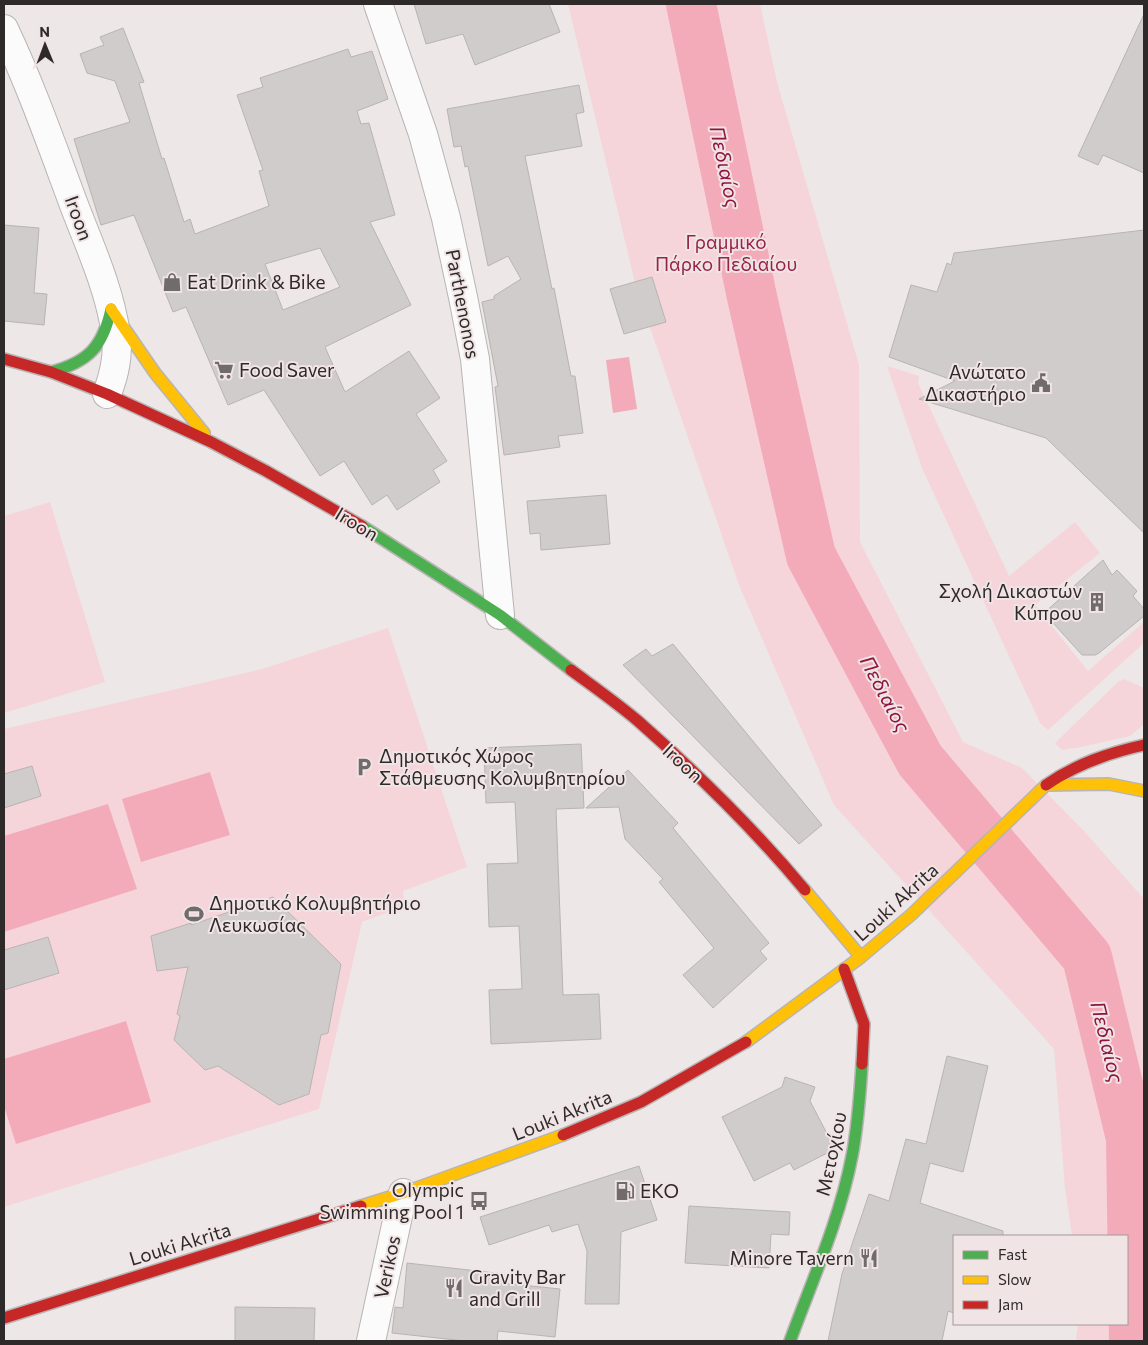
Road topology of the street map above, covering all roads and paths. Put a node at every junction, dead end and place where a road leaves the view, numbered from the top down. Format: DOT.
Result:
graph roads {
  1 [pos="378,4"];
  2 [pos="4,29"];
  3 [pos="111,309"];
  4 [pos="4,358"];
  5 [pos="51,372"];
  6 [pos="107,394"];
  7 [pos="212,442"];
  8 [pos="500,615"];
  9 [pos="1144,745"];
  10 [pos="1044,786"];
  11 [pos="1144,792"];
  12 [pos="861,957"];
  13 [pos="844,969"];
  14 [pos="402,1193"];
  15 [pos="4,1318"];
  16 [pos="372,1341"];
  17 [pos="790,1341"];
  1 -- 8 [label="street, Parthenonos"];
  2 -- 3 [label="street, Iroon"];
  3 -- 5 [label="main road"];
  3 -- 6 [label="street, Iroon"];
  3 -- 7 [label="main road"];
  4 -- 5 [label="main road"];
  5 -- 6 [label="main road"];
  6 -- 7 [label="main road, Iroon"];
  7 -- 8 [label="main road, Iroon"];
  8 -- 12 [label="main road, Iroon"];
  9 -- 10 [label="main road, Louki Akrita"];
  10 -- 11 [label="main road"];
  10 -- 12 [label="main road, Louki Akrita"];
  12 -- 13 [label="main road, Louki Akrita"];
  13 -- 14 [label="main road, Louki Akrita"];
  13 -- 17 [label="main road, Μετοχίου"];
  14 -- 15 [label="main road, Louki Akrita"];
  14 -- 16 [label="street, Verikos"];
}
